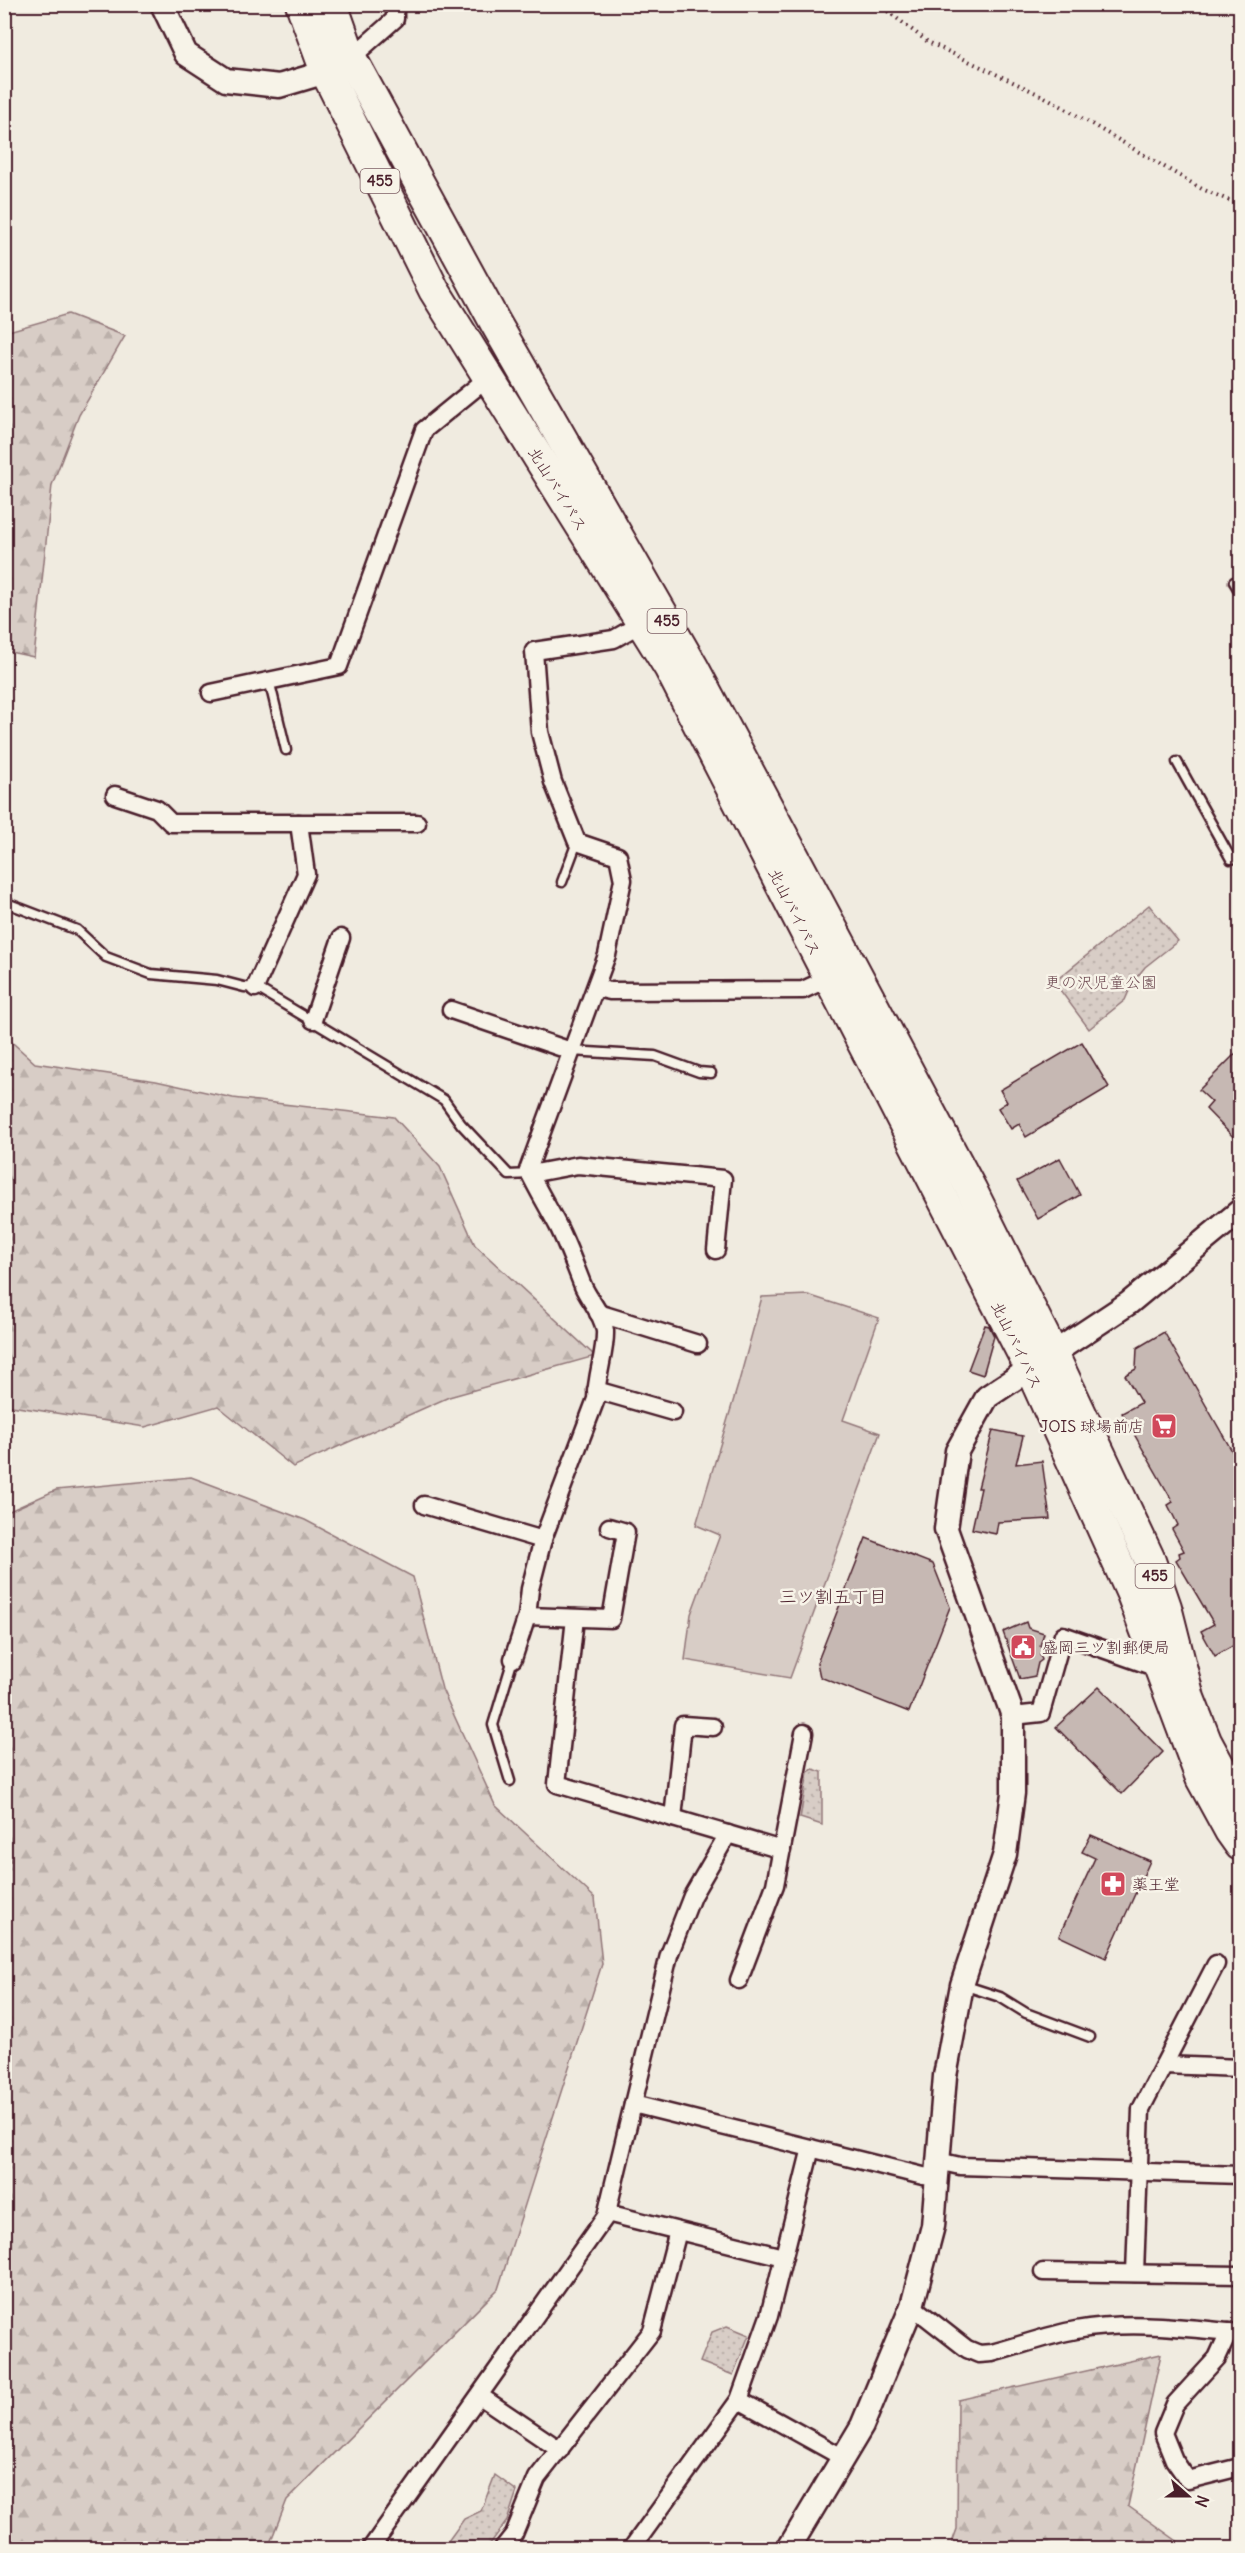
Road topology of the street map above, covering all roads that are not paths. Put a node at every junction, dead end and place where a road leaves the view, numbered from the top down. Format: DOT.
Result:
graph roads {
  1 [pos="162,4"];
  2 [pos="301,4"];
  3 [pos="332,4"];
  4 [pos="395,4"];
  5 [pos="339,65"];
  6 [pos="489,377"];
  7 [pos="1234,582"];
  8 [pos="1240,592"];
  9 [pos="642,623"];
  10 [pos="269,680"];
  11 [pos="211,693"];
  12 [pos="286,750"];
  13 [pos="1177,762"];
  14 [pos="115,795"];
  15 [pos="299,823"];
  16 [pos="417,823"];
  17 [pos="577,842"];
  18 [pos="1240,857"];
  19 [pos="562,882"];
  20 [pos="4,902"];
  21 [pos="341,938"];
  22 [pos="829,978"];
  23 [pos="255,988"];
  24 [pos="596,988"];
  25 [pos="452,1010"];
  26 [pos="313,1020"];
  27 [pos="571,1051"];
  28 [pos="711,1072"];
  29 [pos="530,1174"];
  30 [pos="1240,1211"];
  31 [pos="716,1250"];
  32 [pos="598,1313"];
  33 [pos="698,1344"];
  34 [pos="1042,1361"];
  35 [pos="596,1390"];
  36 [pos="673,1413"];
  37 [pos="424,1505"];
  38 [pos="609,1527"];
  39 [pos="543,1540"];
  40 [pos="527,1616"];
  41 [pos="575,1618"];
  42 [pos="513,1659"];
  43 [pos="1160,1669"];
  44 [pos="1013,1716"];
  45 [pos="713,1727"];
  46 [pos="804,1733"];
  47 [pos="510,1781"];
  48 [pos="1240,1804"];
  49 [pos="673,1818"];
  50 [pos="728,1834"];
  51 [pos="1240,1845"];
  52 [pos="782,1850"];
  53 [pos="1216,1964"];
  54 [pos="739,1980"];
  55 [pos="962,1985"];
  56 [pos="1090,2037"];
  57 [pos="1164,2064"];
  58 [pos="1240,2068"];
  59 [pos="633,2104"];
  60 [pos="811,2148"];
  61 [pos="938,2169"];
  62 [pos="1138,2172"];
  63 [pos="1240,2175"];
  64 [pos="607,2213"];
  65 [pos="678,2231"];
  66 [pos="783,2257"];
  67 [pos="1043,2272"];
  68 [pos="1135,2273"];
  69 [pos="1240,2275"];
  70 [pos="912,2306"];
  71 [pos="1235,2332"];
  72 [pos="480,2396"];
  73 [pos="739,2400"];
  74 [pos="560,2450"];
  75 [pos="842,2457"];
  76 [pos="1240,2467"];
  77 [pos="371,2548"];
  78 [pos="503,2548"];
  79 [pos="632,2548"];
  80 [pos="789,2548"];
  1 -- 5 [label="street"];
  2 -- 5 [label="highway, 北山バイパス / 455"];
  3 -- 5 [label="highway, 北山バイパス / 455"];
  4 -- 5 [label="street"];
  5 -- 6 [label="highway, 北山バイパス / 455"];
  5 -- 34 [label="highway, 北山バイパス / 455"];
  6 -- 9 [label="highway, 北山バイパス / 455"];
  6 -- 10 [label="street"];
  7 -- 8 [label="lane"];
  9 -- 17 [label="street"];
  9 -- 22 [label="highway, 北山バイパス / 455"];
  10 -- 11 [label="street"];
  10 -- 12 [label="lane"];
  13 -- 18 [label="lane"];
  14 -- 15 [label="street"];
  15 -- 16 [label="street"];
  15 -- 23 [label="street"];
  17 -- 19 [label="lane"];
  17 -- 24 [label="street"];
  20 -- 23 [label="lane"];
  21 -- 26 [label="street"];
  22 -- 24 [label="street"];
  22 -- 34 [label="highway, 北山バイパス / 455"];
  23 -- 26 [label="lane"];
  24 -- 27 [label="street"];
  25 -- 27 [label="street"];
  26 -- 29 [label="lane"];
  27 -- 28 [label="lane"];
  27 -- 29 [label="street"];
  29 -- 31 [label="street"];
  29 -- 32 [label="street"];
  30 -- 34 [label="street"];
  32 -- 33 [label="street"];
  32 -- 35 [label="street"];
  34 -- 43 [label="highway, 北山バイパス / 455"];
  34 -- 44 [label="street"];
  34 -- 48 [label="highway, 北山バイパス / 455"];
  35 -- 36 [label="street"];
  35 -- 39 [label="street"];
  37 -- 39 [label="street"];
  38 -- 41 [label="street"];
  39 -- 40 [label="street"];
  40 -- 41 [label="street"];
  40 -- 42 [label="street"];
  41 -- 49 [label="street"];
  42 -- 47 [label="lane"];
  43 -- 44 [label="street"];
  43 -- 51 [label="highway, 北山バイパス / 455"];
  44 -- 55 [label="street"];
  45 -- 49 [label="street"];
  46 -- 52 [label="street"];
  49 -- 50 [label="street"];
  50 -- 52 [label="street"];
  50 -- 59 [label="street"];
  52 -- 54 [label="street"];
  53 -- 57 [label="street"];
  55 -- 56 [label="lane"];
  55 -- 61 [label="street"];
  57 -- 58 [label="street"];
  57 -- 62 [label="street"];
  59 -- 60 [label="street"];
  59 -- 64 [label="street"];
  60 -- 61 [label="street"];
  60 -- 66 [label="street"];
  61 -- 62 [label="street"];
  61 -- 70 [label="street"];
  62 -- 63 [label="street"];
  62 -- 68 [label="street"];
  64 -- 65 [label="street"];
  64 -- 72 [label="street"];
  65 -- 66 [label="street"];
  65 -- 74 [label="street"];
  66 -- 73 [label="street"];
  67 -- 68 [label="street"];
  68 -- 69 [label="street"];
  70 -- 71 [label="street"];
  70 -- 75 [label="street"];
  71 -- 76 [label="street"];
  72 -- 74 [label="street"];
  72 -- 77 [label="street"];
  73 -- 75 [label="street"];
  73 -- 79 [label="street"];
  74 -- 78 [label="street"];
  75 -- 80 [label="street"];
}
